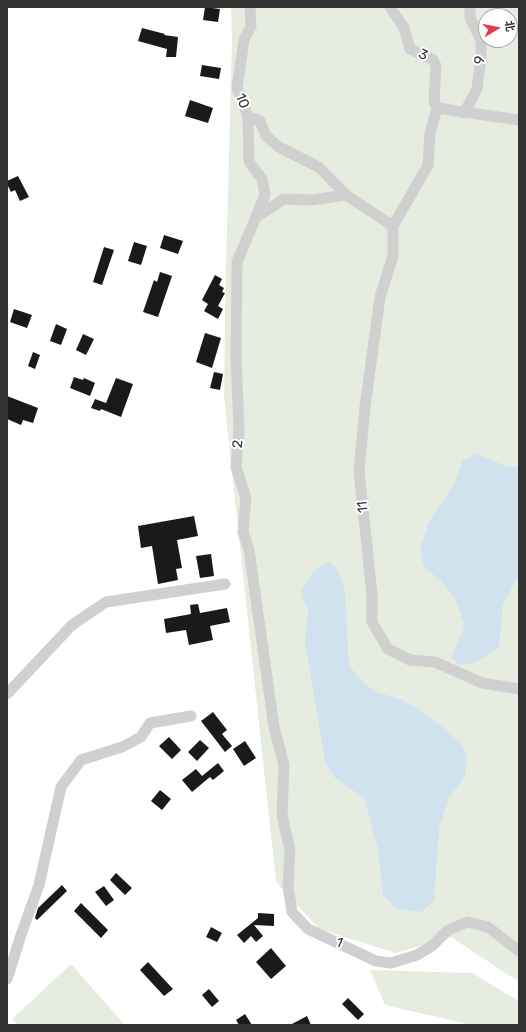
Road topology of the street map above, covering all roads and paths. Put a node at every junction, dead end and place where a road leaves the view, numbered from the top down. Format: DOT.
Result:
graph roads {
  1 [pos="250,7"];
  2 [pos="390,7"];
  3 [pos="470,7"];
  4 [pos="437,108"];
  5 [pos="464,113"];
  6 [pos="248,117"];
  7 [pos="519,120"];
  8 [pos="346,195"];
  9 [pos="256,217"];
  10 [pos="393,226"];
  11 [pos="225,584"];
  12 [pos="519,689"];
  13 [pos="7,694"];
  14 [pos="192,716"];
  15 [pos="284,765"];
  16 [pos="519,951"];
  17 [pos="7,979"];
  1 -- 6 [label="street, 10"];
  2 -- 4 [label="street, 3"];
  3 -- 5 [label="street, 9"];
  4 -- 5 [label="street"];
  4 -- 10 [label="street"];
  5 -- 7 [label="street"];
  6 -- 8 [label="street, 10"];
  6 -- 9 [label="street, 2"];
  8 -- 9 [label="street"];
  8 -- 10 [label="street, 10"];
  9 -- 15 [label="street, 2"];
  10 -- 12 [label="street, 11"];
  11 -- 13 [label="street"];
  14 -- 17 [label="street"];
  15 -- 16 [label="street, 1"];
}
